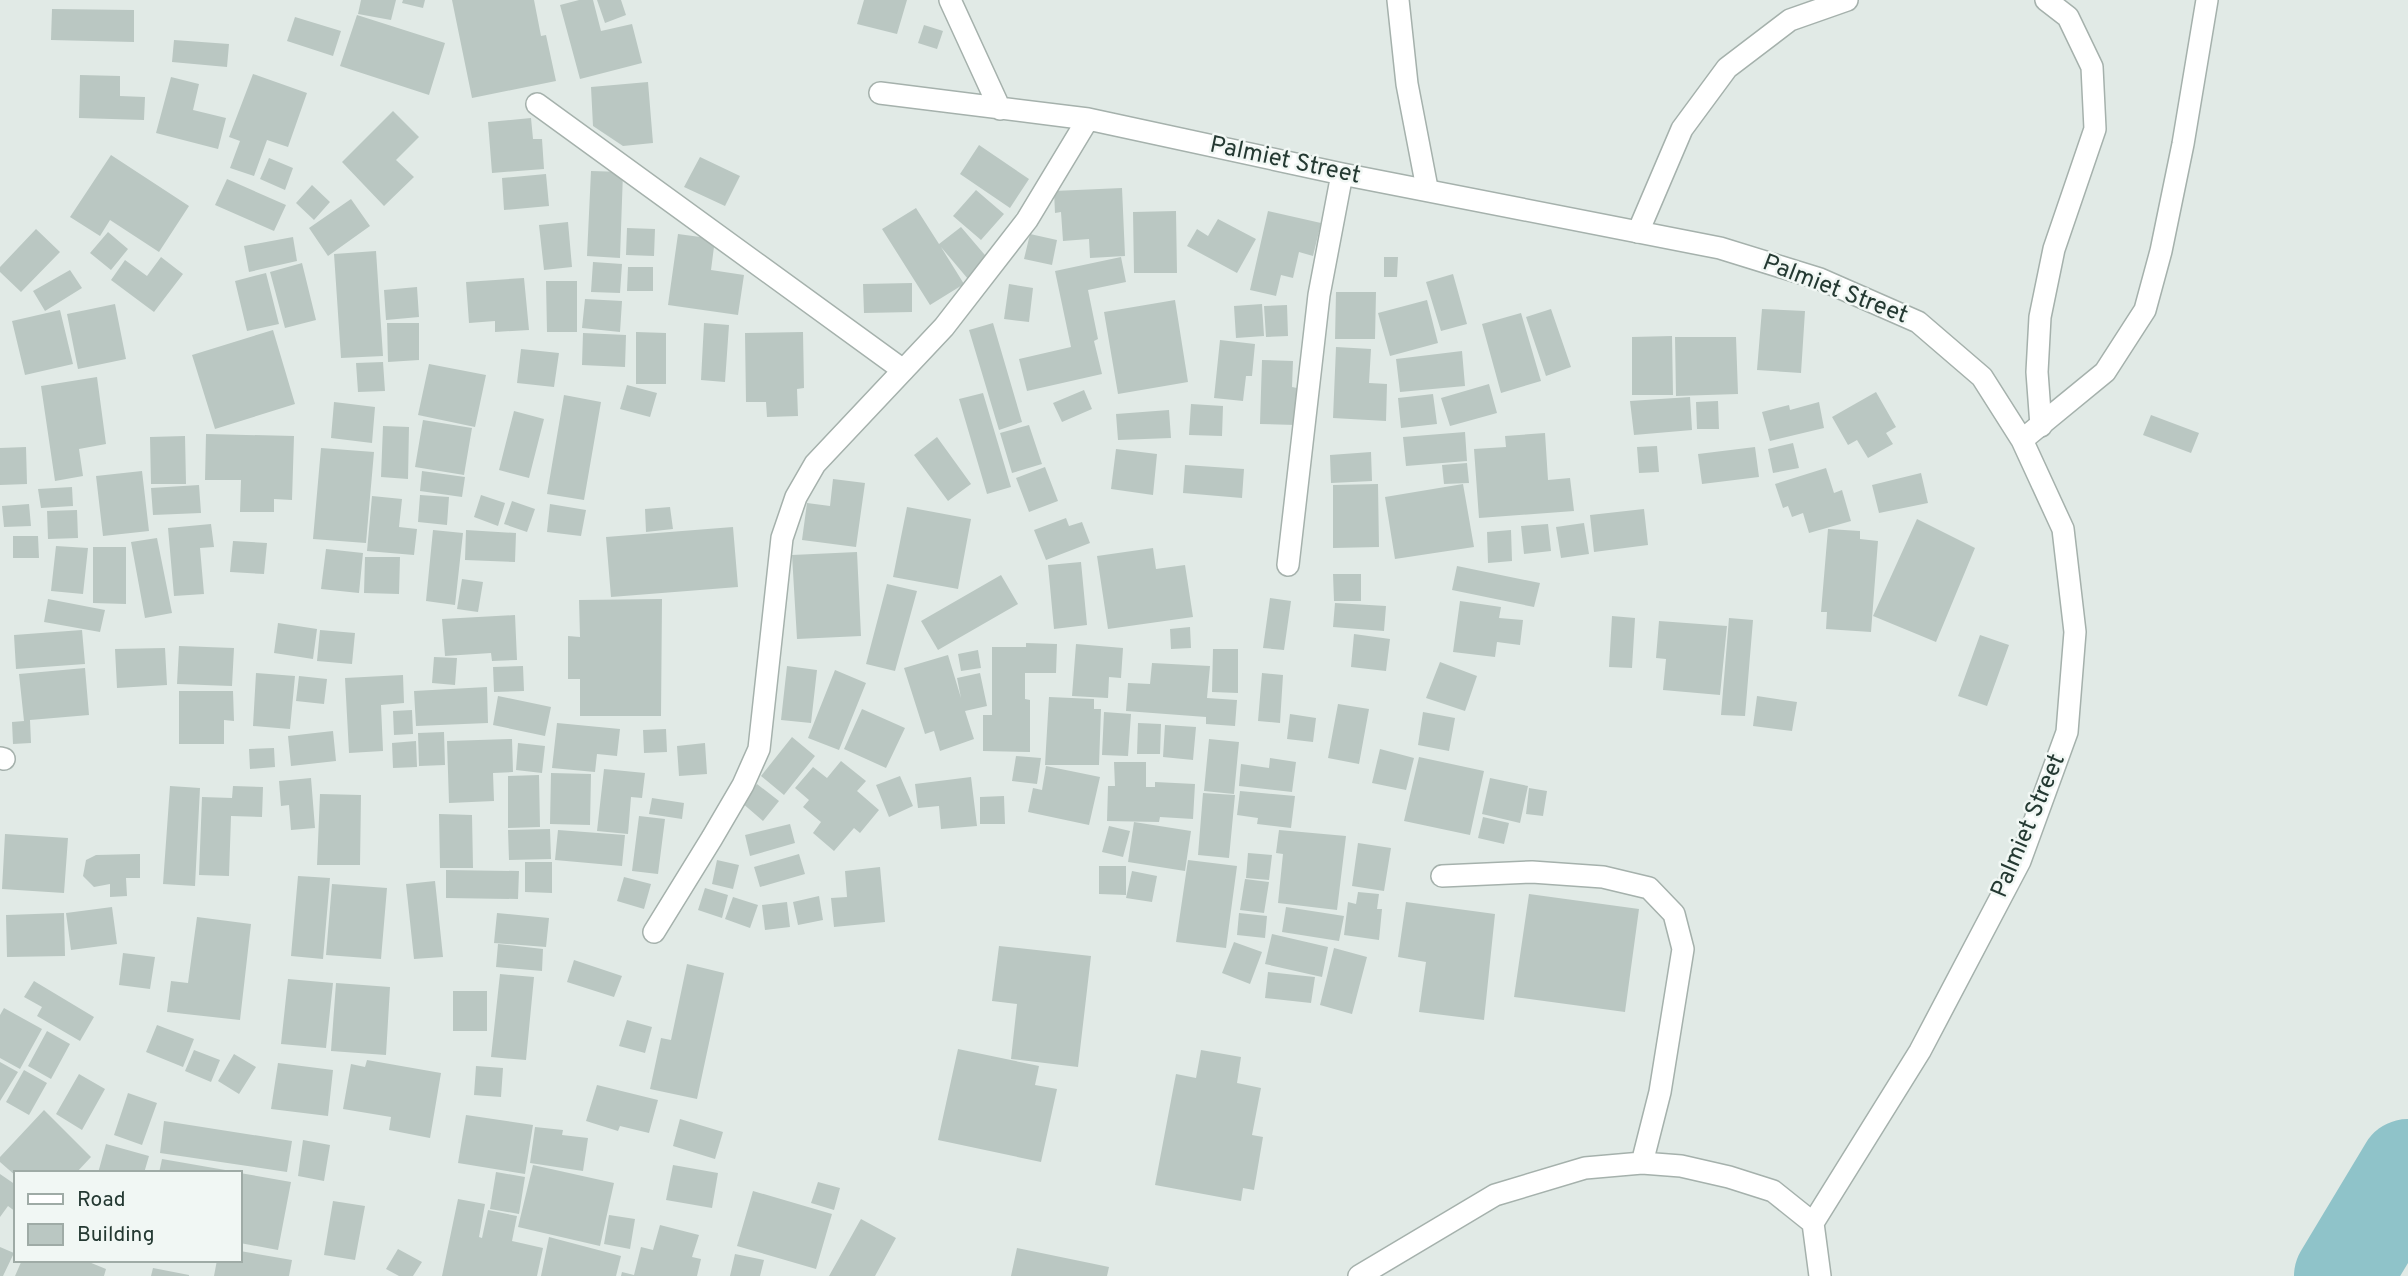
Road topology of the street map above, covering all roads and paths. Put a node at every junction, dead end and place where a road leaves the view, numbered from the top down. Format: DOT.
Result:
graph roads {
  1 [pos="950,0"];
  2 [pos="1398,0"];
  3 [pos="1847,0"];
  4 [pos="2046,0"];
  5 [pos="2207,0"];
  6 [pos="880,93"];
  7 [pos="537,104"];
  8 [pos="1000,108"];
  9 [pos="1088,119"];
  10 [pos="1342,174"];
  11 [pos="1427,188"];
  12 [pos="1638,232"];
  13 [pos="903,370"];
  14 [pos="2041,426"];
  15 [pos="2022,440"];
  16 [pos="1288,565"];
  17 [pos="1442,876"];
  18 [pos="654,932"];
  19 [pos="1642,1163"];
  20 [pos="1813,1223"];
  21 [pos="1359,1276"];
  22 [pos="1820,1276"];
  1 -- 8 [label="street"];
  2 -- 11 [label="street"];
  3 -- 12 [label="street"];
  4 -- 14 [label="street"];
  5 -- 14 [label="street"];
  6 -- 8 [label="street, Palmiet Street"];
  7 -- 13 [label="street"];
  8 -- 9 [label="street, Palmiet Street"];
  9 -- 10 [label="street, Palmiet Street"];
  9 -- 13 [label="street"];
  10 -- 11 [label="street, Palmiet Street"];
  10 -- 16 [label="street"];
  11 -- 12 [label="street, Palmiet Street"];
  12 -- 15 [label="street, Palmiet Street"];
  13 -- 18 [label="street"];
  14 -- 15 [label="street"];
  15 -- 20 [label="street, Palmiet Street"];
  17 -- 19 [label="street"];
  19 -- 20 [label="street"];
  19 -- 21 [label="street"];
  20 -- 22 [label="street"];
}
